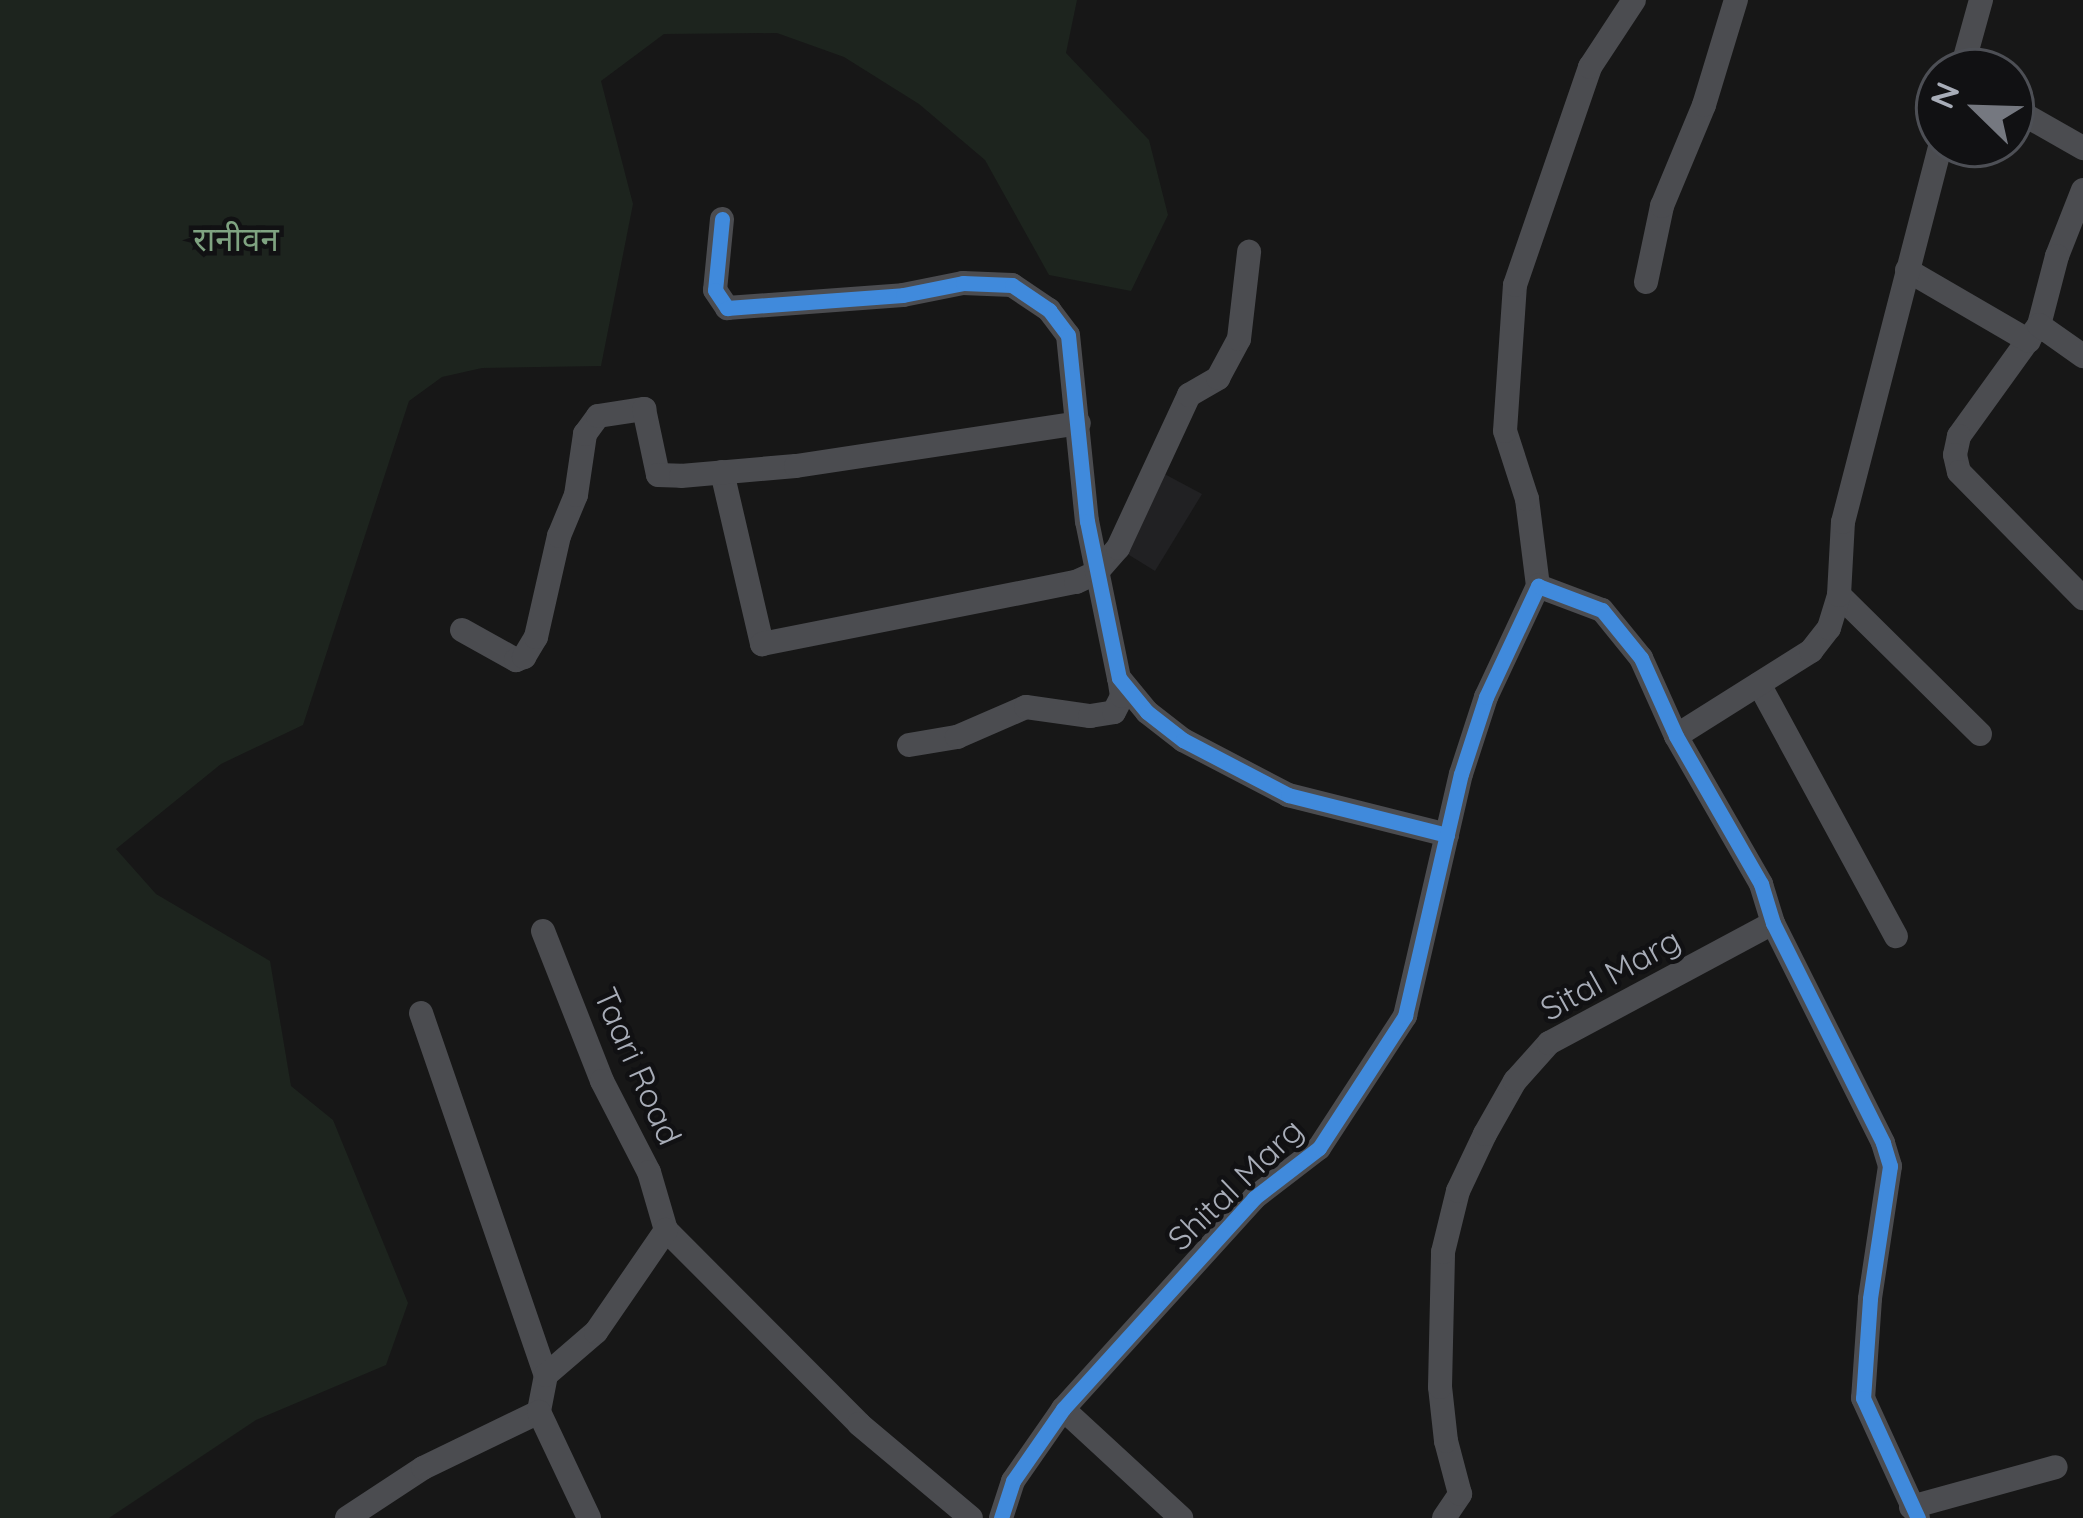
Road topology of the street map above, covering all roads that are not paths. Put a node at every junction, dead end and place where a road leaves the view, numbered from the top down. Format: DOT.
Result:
graph roads {
  1 [pos="1634,0"];
  2 [pos="1736,0"];
  3 [pos="1981,0"];
  4 [pos="1968,48"];
  5 [pos="2035,121"];
  6 [pos="2083,148"];
  7 [pos="1935,168"];
  8 [pos="2083,190"];
  9 [pos="722,219"];
  10 [pos="1249,252"];
  11 [pos="1907,271"];
  12 [pos="1646,282"];
  13 [pos="2034,333"];
  14 [pos="2083,356"];
  15 [pos="1079,423"];
  16 [pos="722,472"];
  17 [pos="1097,572"];
  18 [pos="1538,586"];
  19 [pos="1839,595"];
  20 [pos="2083,598"];
  21 [pos="462,631"];
  22 [pos="1119,678"];
  23 [pos="1759,684"];
  24 [pos="1980,734"];
  25 [pos="1676,736"];
  26 [pos="909,746"];
  27 [pos="1448,835"];
  28 [pos="1773,923"];
  29 [pos="543,931"];
  30 [pos="1896,936"];
  31 [pos="421,1013"];
  32 [pos="666,1230"];
  33 [pos="546,1375"];
  34 [pos="1063,1409"];
  35 [pos="539,1412"];
  36 [pos="2056,1467"];
  37 [pos="1915,1513"];
  38 [pos="347,1518"];
  39 [pos="589,1518"];
  40 [pos="971,1518"];
  41 [pos="1001,1518"];
  42 [pos="1181,1518"];
  43 [pos="1444,1518"];
  1 -- 18 [label="street"];
  2 -- 12 [label="street"];
  3 -- 4 [label="street"];
  5 -- 6 [label="street"];
  7 -- 11 [label="street"];
  8 -- 13 [label="street"];
  9 -- 15 [label="street"];
  10 -- 17 [label="street"];
  11 -- 13 [label="street"];
  11 -- 19 [label="street"];
  13 -- 14 [label="street"];
  13 -- 20 [label="street"];
  15 -- 16 [label="street"];
  15 -- 17 [label="street"];
  16 -- 17 [label="street"];
  16 -- 21 [label="street"];
  17 -- 22 [label="street"];
  18 -- 25 [label="street"];
  18 -- 27 [label="street, Shital Marg"];
  19 -- 23 [label="street"];
  19 -- 24 [label="street"];
  22 -- 26 [label="street"];
  22 -- 27 [label="street"];
  23 -- 25 [label="street"];
  23 -- 30 [label="street"];
  25 -- 28 [label="street"];
  27 -- 34 [label="street, Shital Marg"];
  28 -- 37 [label="street"];
  28 -- 43 [label="street, Sital Marg"];
  29 -- 32 [label="street, Taari Road"];
  31 -- 33 [label="street"];
  32 -- 33 [label="street"];
  32 -- 40 [label="street"];
  33 -- 35 [label="street"];
  34 -- 41 [label="street, Shital Marg"];
  34 -- 42 [label="street"];
  35 -- 38 [label="street"];
  35 -- 39 [label="street"];
  36 -- 37 [label="street"];
}
